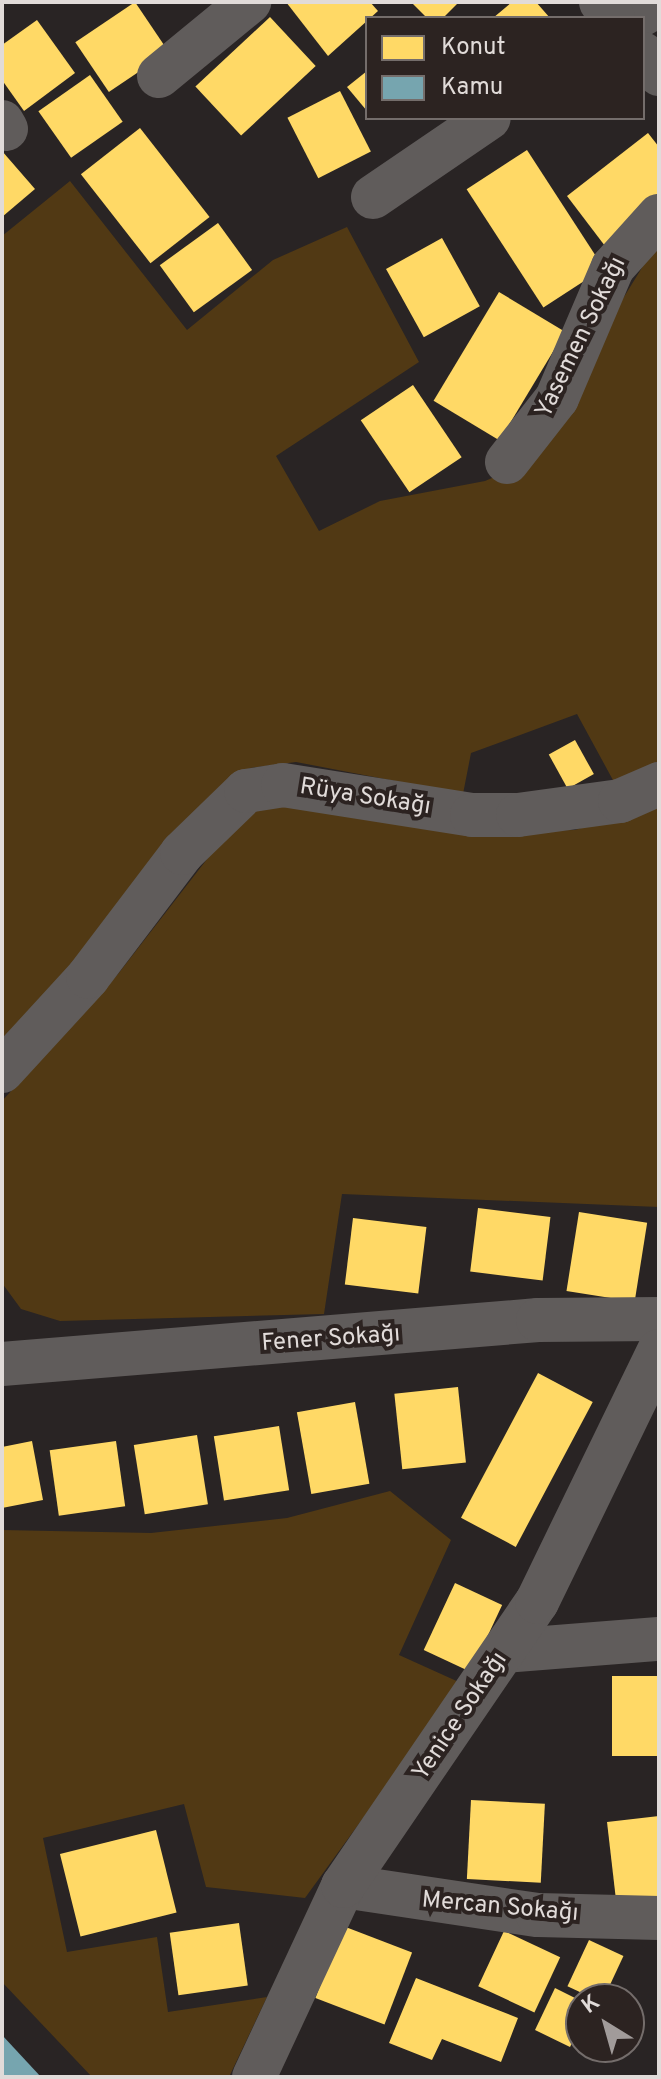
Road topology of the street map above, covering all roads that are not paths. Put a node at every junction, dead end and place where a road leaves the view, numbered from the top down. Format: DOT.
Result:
graph roads {
  1 [pos="249,2"];
  2 [pos="659,4"];
  3 [pos="639,16"];
  4 [pos="645,56"];
  5 [pos="659,74"];
  6 [pos="159,76"];
  7 [pos="486,120"];
  8 [pos="373,197"];
  9 [pos="659,216"];
  10 [pos="507,462"];
  11 [pos="659,784"];
  12 [pos="2,1071"];
  13 [pos="659,1319"];
  14 [pos="659,1351"];
  15 [pos="2,1364"];
  16 [pos="659,1639"];
  17 [pos="505,1651"];
  18 [pos="343,1886"];
  19 [pos="659,1918"];
  20 [pos="254,2077"];
  1 -- 6 [label="street"];
  2 -- 3 [label="street"];
  4 -- 5 [label="street"];
  7 -- 8 [label="street"];
  9 -- 10 [label="street, Yasemen Sokağı"];
  11 -- 12 [label="street, Rüya Sokağı"];
  13 -- 15 [label="street, Fener Sokağı"];
  14 -- 17 [label="street, Yenice Sokağı"];
  16 -- 17 [label="street"];
  17 -- 18 [label="street, Yenice Sokağı"];
  18 -- 19 [label="street, Mercan Sokağı"];
  18 -- 20 [label="street, Yenice Sokağı"];
}
